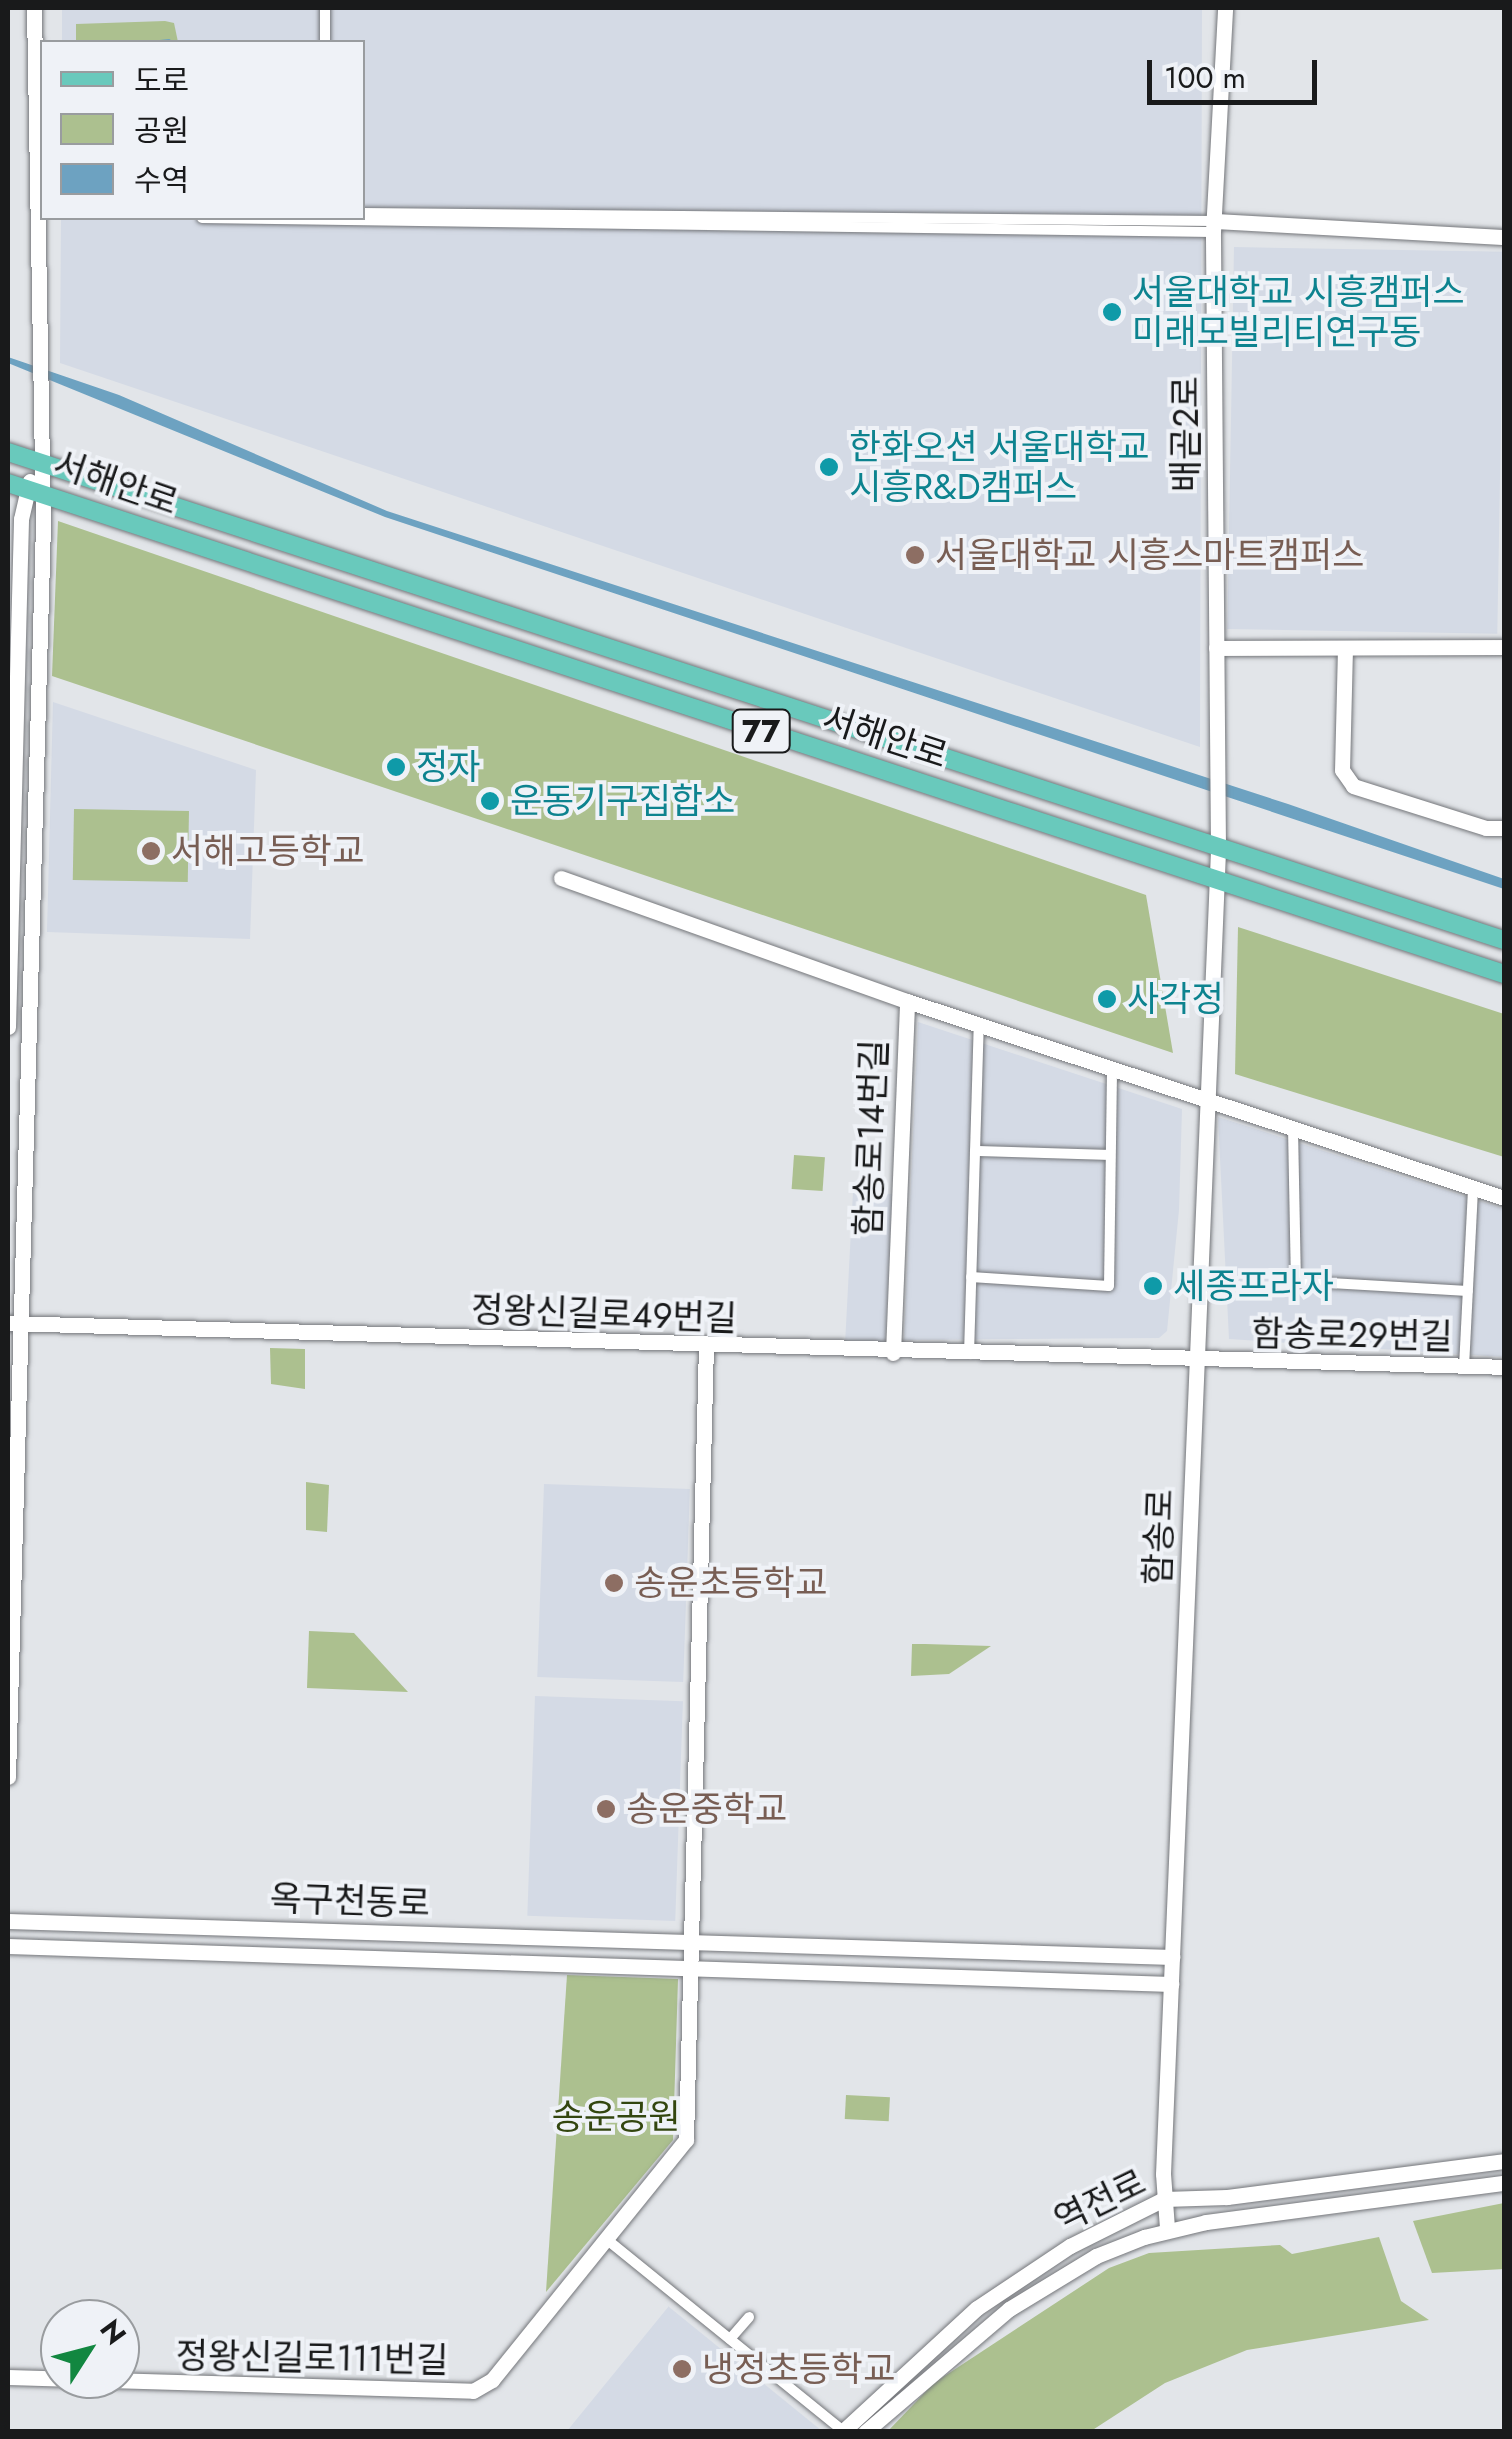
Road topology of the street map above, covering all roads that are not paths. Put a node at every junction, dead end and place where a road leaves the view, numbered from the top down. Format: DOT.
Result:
graph roads {
  1 [pos="34,8"];
  2 [pos="325,8"];
  3 [pos="1225,8"];
  4 [pos="325,40"];
  5 [pos="40,180"];
  6 [pos="365,213"];
  7 [pos="322,220"];
  8 [pos="1213,227"];
  9 [pos="1504,236"];
  10 [pos="8,453"];
  11 [pos="32,461"];
  12 [pos="21,486"];
  13 [pos="1504,647"];
  14 [pos="1216,648"];
  15 [pos="1346,648"];
  16 [pos="1504,828"];
  17 [pos="1218,848"];
  18 [pos="10,874"];
  19 [pos="34,874"];
  20 [pos="560,878"];
  21 [pos="1216,880"];
  22 [pos="1504,940"];
  23 [pos="1504,974"];
  24 [pos="907,1001"];
  25 [pos="978,1024"];
  26 [pos="8,1027"];
  27 [pos="1112,1068"];
  28 [pos="1206,1100"];
  29 [pos="1293,1128"];
  30 [pos="975,1151"];
  31 [pos="1106,1155"];
  32 [pos="1473,1188"];
  33 [pos="1504,1198"];
  34 [pos="971,1277"];
  35 [pos="1468,1291"];
  36 [pos="14,1324"];
  37 [pos="706,1347"];
  38 [pos="893,1353"];
  39 [pos="969,1355"];
  40 [pos="1198,1362"];
  41 [pos="1464,1367"];
  42 [pos="1504,1368"];
  43 [pos="8,1777"];
  44 [pos="8,1921"];
  45 [pos="690,1942"];
  46 [pos="8,1946"];
  47 [pos="1172,1957"];
  48 [pos="689,1968"];
  49 [pos="1170,1984"];
  50 [pos="1504,2161"];
  51 [pos="1504,2183"];
  52 [pos="1164,2199"];
  53 [pos="1167,2228"];
  54 [pos="605,2238"];
  55 [pos="749,2317"];
  56 [pos="730,2339"];
  57 [pos="8,2377"];
  58 [pos="842,2431"];
  59 [pos="865,2432"];
  1 -- 5 [label="street"];
  2 -- 4 [label="street"];
  3 -- 8 [label="street, 배곧2로"];
  5 -- 11 [label="street"];
  6 -- 8 [label="street"];
  7 -- 8 [label="street"];
  8 -- 9 [label="street"];
  8 -- 14 [label="street, 배곧2로"];
  10 -- 11 [label="main road, 서해안로 / 77"];
  11 -- 12 [label="street"];
  11 -- 17 [label="main road, 서해안로 / 77"];
  12 -- 18 [label="street"];
  12 -- 19 [label="street"];
  12 -- 21 [label="main road, 서해안로 / 77"];
  13 -- 15 [label="street"];
  14 -- 15 [label="street"];
  14 -- 17 [label="street, 배곧2로"];
  15 -- 16 [label="street"];
  17 -- 21 [label="street, 함송로"];
  17 -- 22 [label="main road, 서해안로 / 77"];
  18 -- 19 [label="street"];
  18 -- 26 [label="street"];
  19 -- 36 [label="street"];
  20 -- 24 [label="street"];
  21 -- 23 [label="main road, 서해안로 / 77"];
  21 -- 28 [label="street, 함송로"];
  24 -- 25 [label="street, 함송로14번길"];
  24 -- 38 [label="street, 함송로14번길"];
  25 -- 27 [label="street, 함송로14번길"];
  25 -- 30 [label="street"];
  27 -- 28 [label="street, 함송로14번길"];
  27 -- 31 [label="street"];
  28 -- 29 [label="street, 함송로14번길"];
  28 -- 40 [label="street, 함송로"];
  29 -- 32 [label="street, 함송로14번길"];
  29 -- 35 [label="street"];
  30 -- 31 [label="street"];
  30 -- 34 [label="street"];
  31 -- 34 [label="street"];
  32 -- 33 [label="street, 함송로14번길"];
  32 -- 35 [label="street"];
  34 -- 39 [label="street"];
  35 -- 41 [label="street"];
  36 -- 37 [label="street, 정왕신길로49번길"];
  36 -- 43 [label="street"];
  37 -- 38 [label="street, 정왕신길로49번길"];
  37 -- 45 [label="street"];
  38 -- 39 [label="street, 정왕신길로49번길"];
  39 -- 40 [label="street, 정왕신길로49번길"];
  40 -- 41 [label="street, 함송로29번길"];
  40 -- 47 [label="street, 함송로"];
  41 -- 42 [label="street, 함송로29번길"];
  44 -- 45 [label="street, 옥구천동로"];
  45 -- 47 [label="street, 옥구천동로"];
  45 -- 48 [label="street"];
  46 -- 48 [label="street, 옥구천동로"];
  47 -- 49 [label="street, 함송로"];
  48 -- 49 [label="street, 옥구천동로"];
  48 -- 54 [label="street, 정왕신길로111번길"];
  49 -- 52 [label="street, 함송로"];
  50 -- 52 [label="street, 역전로"];
  51 -- 53 [label="street, 역전로"];
  52 -- 53 [label="street, 함송로"];
  52 -- 58 [label="street, 역전로"];
  53 -- 59 [label="street, 역전로"];
  54 -- 56 [label="street, 역전로"];
  54 -- 57 [label="street, 정왕신길로111번길"];
  55 -- 56 [label="street"];
  56 -- 58 [label="street, 역전로"];
}
